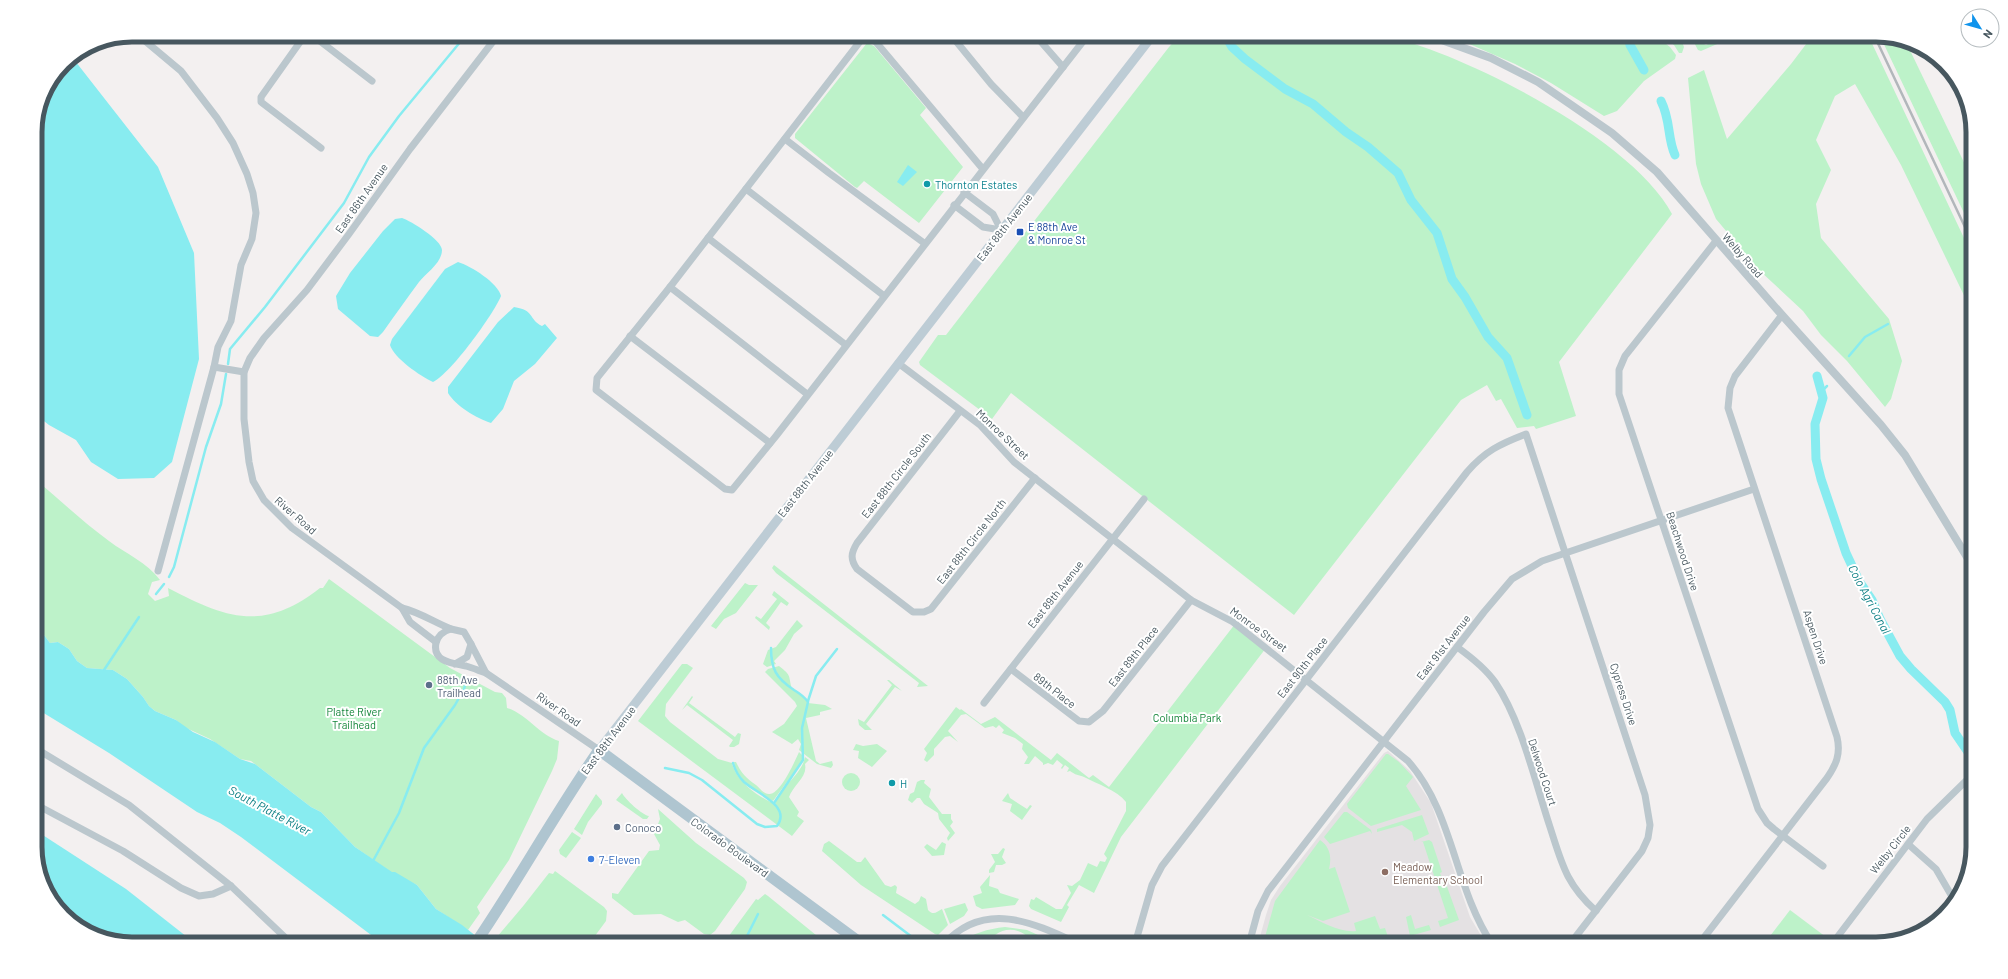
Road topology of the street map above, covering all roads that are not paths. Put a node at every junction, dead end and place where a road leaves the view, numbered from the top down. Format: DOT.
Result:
graph roads {
  1 [pos="146,42"];
  2 [pos="300,42"];
  3 [pos="321,42"];
  4 [pos="493,42"];
  5 [pos="860,42"];
  6 [pos="876,42"];
  7 [pos="957,42"];
  8 [pos="1041,42"];
  9 [pos="1083,42"];
  10 [pos="1148,42"];
  11 [pos="1449,42"];
  12 [pos="1063,67"];
  13 [pos="372,81"];
  14 [pos="1023,117"];
  15 [pos="785,139"];
  16 [pos="321,148"];
  17 [pos="982,168"];
  18 [pos="746,189"];
  19 [pos="964,192"];
  20 [pos="954,205"];
  21 [pos="1001,230"];
  22 [pos="708,238"];
  23 [pos="1716,241"];
  24 [pos="924,243"];
  25 [pos="670,287"];
  26 [pos="883,295"];
  27 [pos="1782,315"];
  28 [pos="630,336"];
  29 [pos="846,345"];
  30 [pos="898,363"];
  31 [pos="214,367"];
  32 [pos="244,372"];
  33 [pos="808,394"];
  34 [pos="960,411"];
  35 [pos="1526,434"];
  36 [pos="770,444"];
  37 [pos="1035,478"];
  38 [pos="1754,489"];
  39 [pos="1144,499"];
  40 [pos="1661,521"];
  41 [pos="1113,538"];
  42 [pos="1565,552"];
  43 [pos="1966,555"];
  44 [pos="158,571"];
  45 [pos="1191,600"];
  46 [pos="402,608"];
  47 [pos="921,612"];
  48 [pos="451,629"];
  49 [pos="436,642"];
  50 [pos="471,644"];
  51 [pos="1457,647"];
  52 [pos="455,664"];
  53 [pos="1011,669"];
  54 [pos="486,674"];
  55 [pos="1307,679"];
  56 [pos="984,703"];
  57 [pos="1089,722"];
  58 [pos="1384,741"];
  59 [pos="599,750"];
  60 [pos="42,752"];
  61 [pos="1966,782"];
  62 [pos="42,808"];
  63 [pos="1783,836"];
  64 [pos="1908,844"];
  65 [pos="1823,866"];
  66 [pos="231,886"];
  67 [pos="1952,896"];
  68 [pos="1596,911"];
  69 [pos="285,937"];
  70 [pos="480,937"];
  71 [pos="853,937"];
  72 [pos="951,937"];
  73 [pos="1063,937"];
  74 [pos="1137,937"];
  75 [pos="1251,937"];
  76 [pos="1488,937"];
  77 [pos="1577,937"];
  78 [pos="1705,937"];
  79 [pos="1837,937"];
  1 -- 31 [label="street"];
  2 -- 16 [label="street"];
  3 -- 13 [label="street"];
  4 -- 32 [label="street, East 86th Avenue"];
  5 -- 15 [label="street"];
  6 -- 17 [label="street"];
  7 -- 14 [label="street"];
  8 -- 12 [label="street"];
  9 -- 12 [label="street"];
  10 -- 21 [label="main road, East 88th Avenue"];
  11 -- 23 [label="street, Welby Road"];
  12 -- 14 [label="street"];
  14 -- 17 [label="street"];
  15 -- 18 [label="street"];
  15 -- 24 [label="street"];
  17 -- 19 [label="street"];
  18 -- 22 [label="street"];
  18 -- 26 [label="street"];
  19 -- 20 [label="street"];
  19 -- 21 [label="street"];
  20 -- 21 [label="street"];
  20 -- 24 [label="street"];
  21 -- 30 [label="main road, East 88th Avenue"];
  22 -- 25 [label="street"];
  22 -- 29 [label="street"];
  23 -- 27 [label="street, Welby Road"];
  23 -- 40 [label="street, Beachwood Drive"];
  24 -- 26 [label="street"];
  25 -- 28 [label="street"];
  25 -- 33 [label="street"];
  26 -- 29 [label="street"];
  27 -- 38 [label="street, Aspen Drive"];
  27 -- 43 [label="street, Welby Road"];
  28 -- 36 [label="street"];
  28 -- 36 [label="street"];
  29 -- 33 [label="street"];
  30 -- 34 [label="street, Monroe Street"];
  30 -- 59 [label="main road, East 88th Avenue"];
  31 -- 32 [label="street"];
  31 -- 44 [label="street"];
  32 -- 46 [label="street, River Road"];
  33 -- 36 [label="street"];
  34 -- 37 [label="street, Monroe Street"];
  34 -- 47 [label="street, East 88th Circle South"];
  35 -- 42 [label="street, Cypress Drive"];
  35 -- 55 [label="street, East 90th Place"];
  37 -- 41 [label="street, Monroe Street"];
  37 -- 47 [label="street, East 88th Circle North"];
  38 -- 40 [label="street, East 91st Avenue"];
  38 -- 63 [label="street, Aspen Drive"];
  39 -- 41 [label="street, East 89th Avenue"];
  40 -- 42 [label="street, East 91st Avenue"];
  40 -- 63 [label="street, Beachwood Drive"];
  41 -- 45 [label="street, Monroe Street"];
  41 -- 53 [label="street, East 89th Avenue"];
  42 -- 51 [label="street, East 91st Avenue"];
  42 -- 68 [label="street, Cypress Drive"];
  45 -- 55 [label="street, Monroe Street"];
  45 -- 57 [label="street, East 89th Place"];
  46 -- 48 [label="street, River Road"];
  46 -- 49 [label="street, River Road"];
  48 -- 49 [label="street"];
  48 -- 50 [label="street"];
  49 -- 52 [label="street"];
  50 -- 52 [label="street"];
  50 -- 54 [label="street, River Road"];
  51 -- 58 [label="street, East 91st Avenue"];
  51 -- 68 [label="street, Delwood Court"];
  52 -- 54 [label="street, River Road"];
  53 -- 56 [label="street, East 89th Avenue"];
  53 -- 57 [label="street, 89th Place"];
  54 -- 59 [label="street, River Road"];
  55 -- 58 [label="street, Monroe Street"];
  55 -- 74 [label="street, East 90th Place"];
  58 -- 75 [label="street, East 91st Avenue"];
  58 -- 76 [label="street, Monroe Street"];
  59 -- 70 [label="main road, East 88th Avenue"];
  59 -- 71 [label="main road, Colorado Boulevard"];
  60 -- 66 [label="street"];
  61 -- 64 [label="street, Welby Circle"];
  62 -- 66 [label="street"];
  63 -- 65 [label="street, Beachwood Drive"];
  63 -- 78 [label="street, Aspen Drive"];
  64 -- 67 [label="street"];
  64 -- 79 [label="street, Welby Circle"];
  66 -- 69 [label="street"];
  68 -- 77 [label="street, Cypress Drive"];
  72 -- 73 [label="street"];
}
